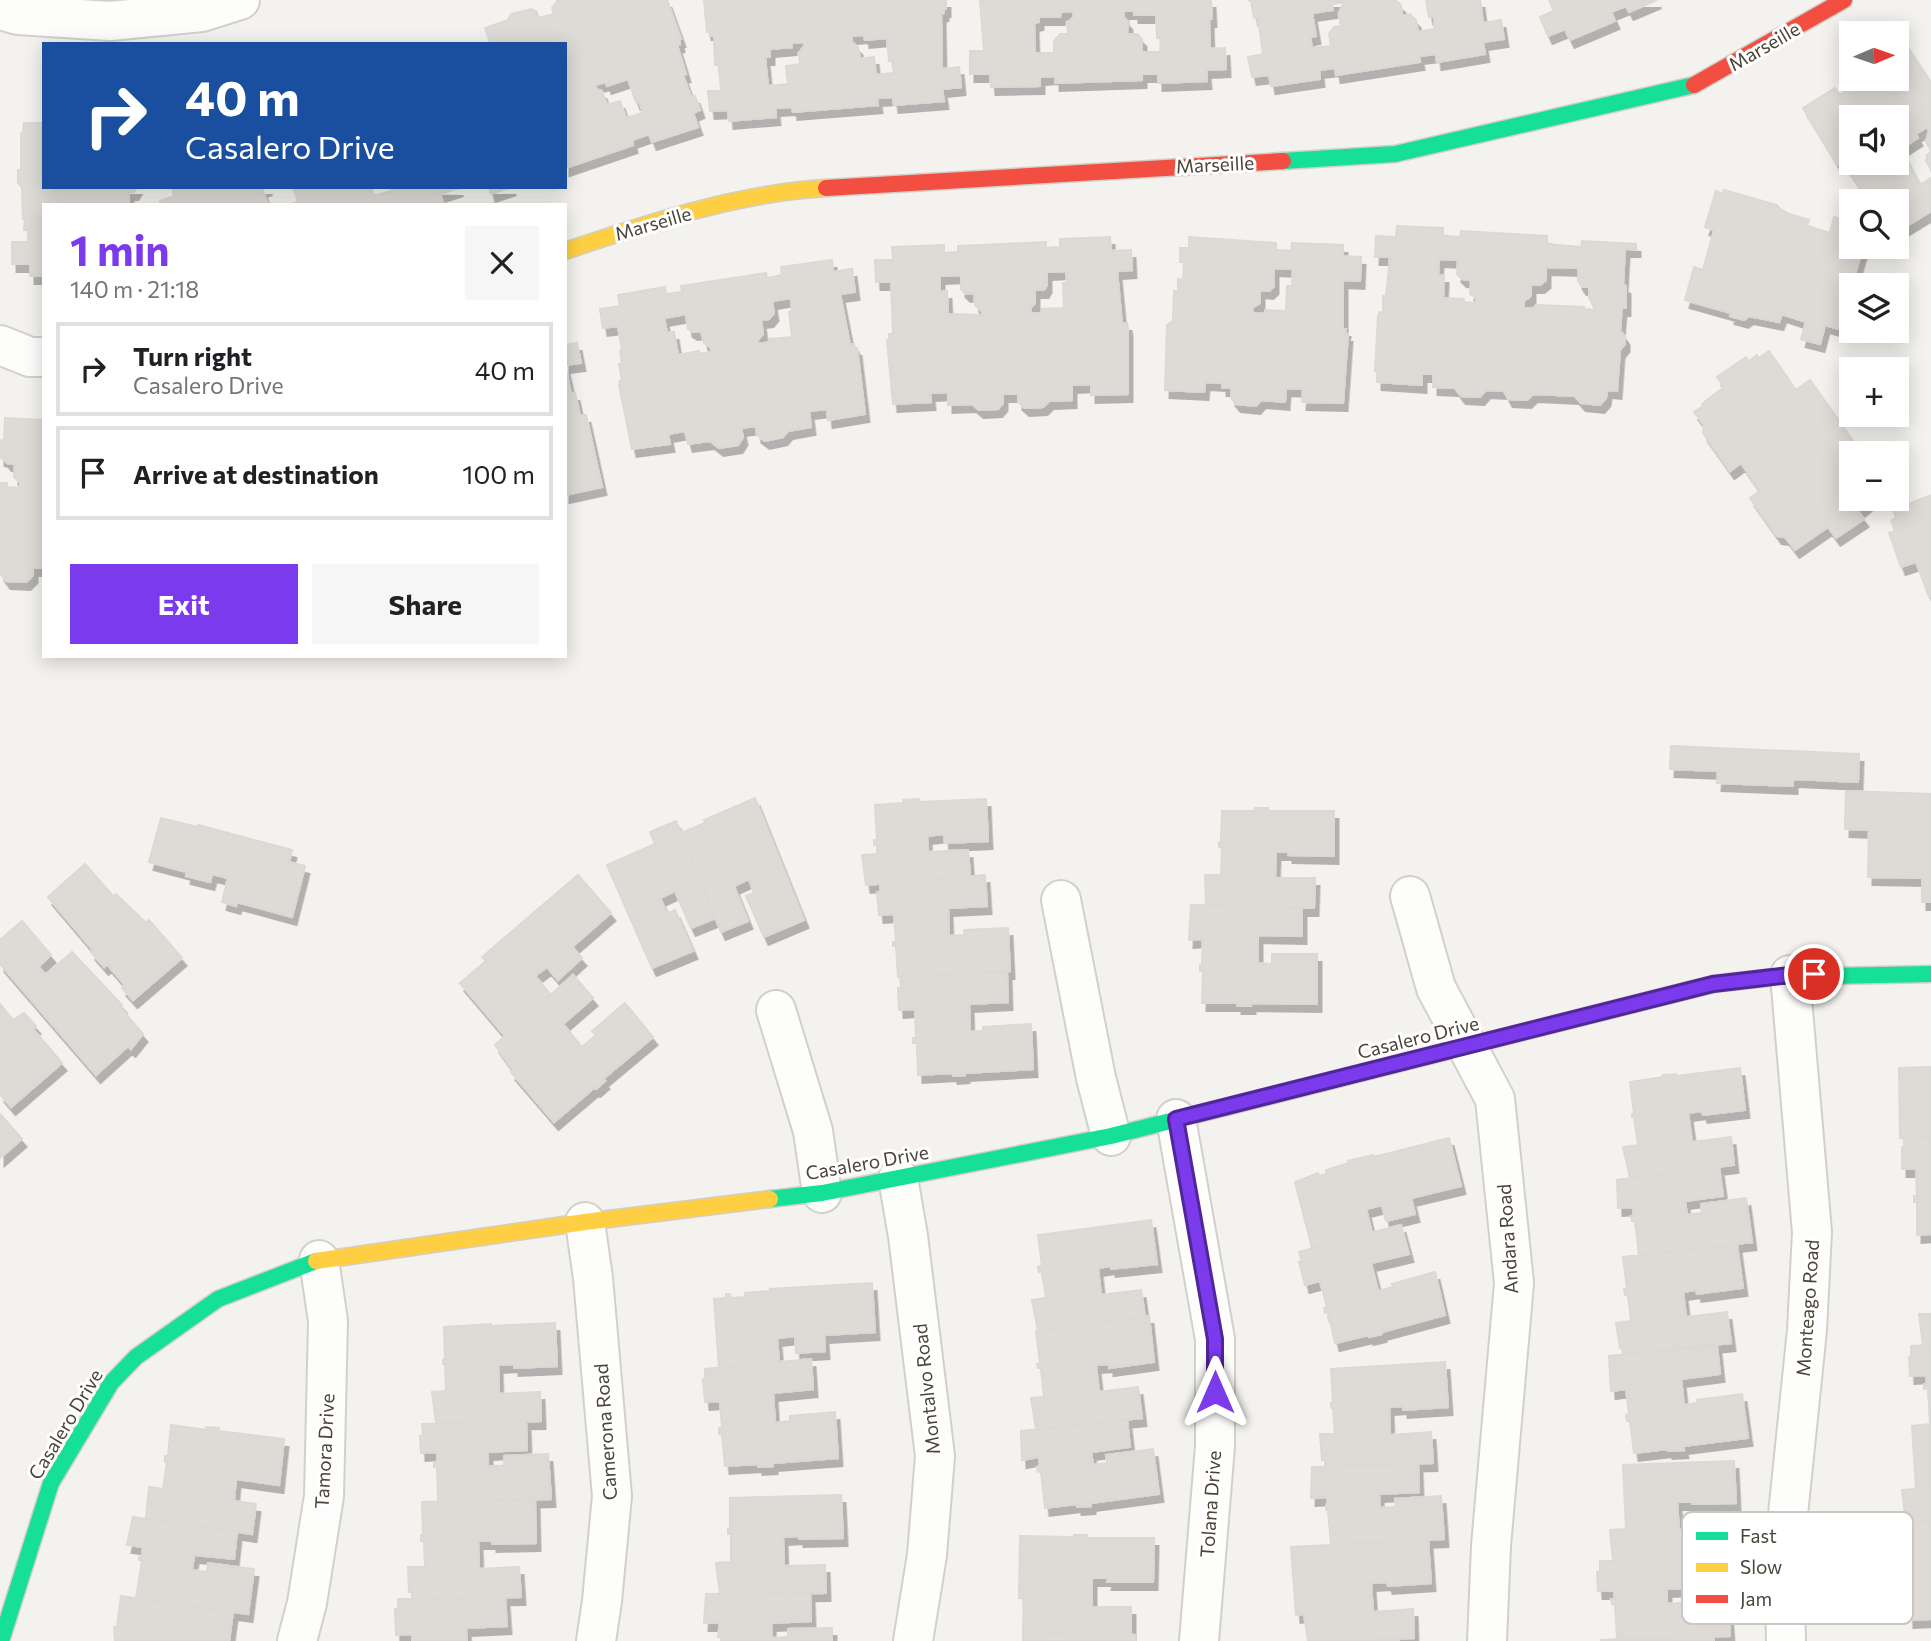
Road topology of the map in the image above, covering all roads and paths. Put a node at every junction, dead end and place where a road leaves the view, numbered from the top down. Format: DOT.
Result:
graph roads {
  1 [pos="240,0"];
  2 [pos="1844,0"];
  3 [pos="0,10"];
  4 [pos="567,250"];
  5 [pos="0,345"];
  6 [pos="42,357"];
  7 [pos="1410,896"];
  8 [pos="1061,900"];
  9 [pos="1931,974"];
  10 [pos="1790,975"];
  11 [pos="776,1010"];
  12 [pos="1468,1046"];
  13 [pos="1176,1119"];
  14 [pos="1111,1136"];
  15 [pos="898,1178"];
  16 [pos="822,1193"];
  17 [pos="585,1222"];
  18 [pos="319,1261"];
  19 [pos="1788,1512"];
  20 [pos="1,1641"];
  21 [pos="297,1641"];
  22 [pos="596,1641"];
  23 [pos="913,1641"];
  24 [pos="1199,1641"];
  25 [pos="1487,1641"];
  1 -- 3 [label="street"];
  2 -- 4 [label="street, Marseille"];
  5 -- 6 [label="street"];
  7 -- 12 [label="street, Andara Road"];
  8 -- 14 [label="street"];
  9 -- 10 [label="street, Casalero Drive"];
  10 -- 12 [label="street, Casalero Drive"];
  10 -- 19 [label="street, Monteago Road"];
  11 -- 16 [label="street"];
  12 -- 13 [label="street, Casalero Drive"];
  12 -- 25 [label="street, Andara Road"];
  13 -- 14 [label="street, Casalero Drive"];
  13 -- 24 [label="street, Tolana Drive"];
  14 -- 15 [label="street, Casalero Drive"];
  15 -- 16 [label="street, Casalero Drive"];
  15 -- 23 [label="street, Montalvo Road"];
  16 -- 17 [label="street, Casalero Drive"];
  17 -- 18 [label="street, Casalero Drive"];
  17 -- 22 [label="street, Camerona Road"];
  18 -- 20 [label="street, Casalero Drive"];
  18 -- 21 [label="street, Tamora Drive"];
}
